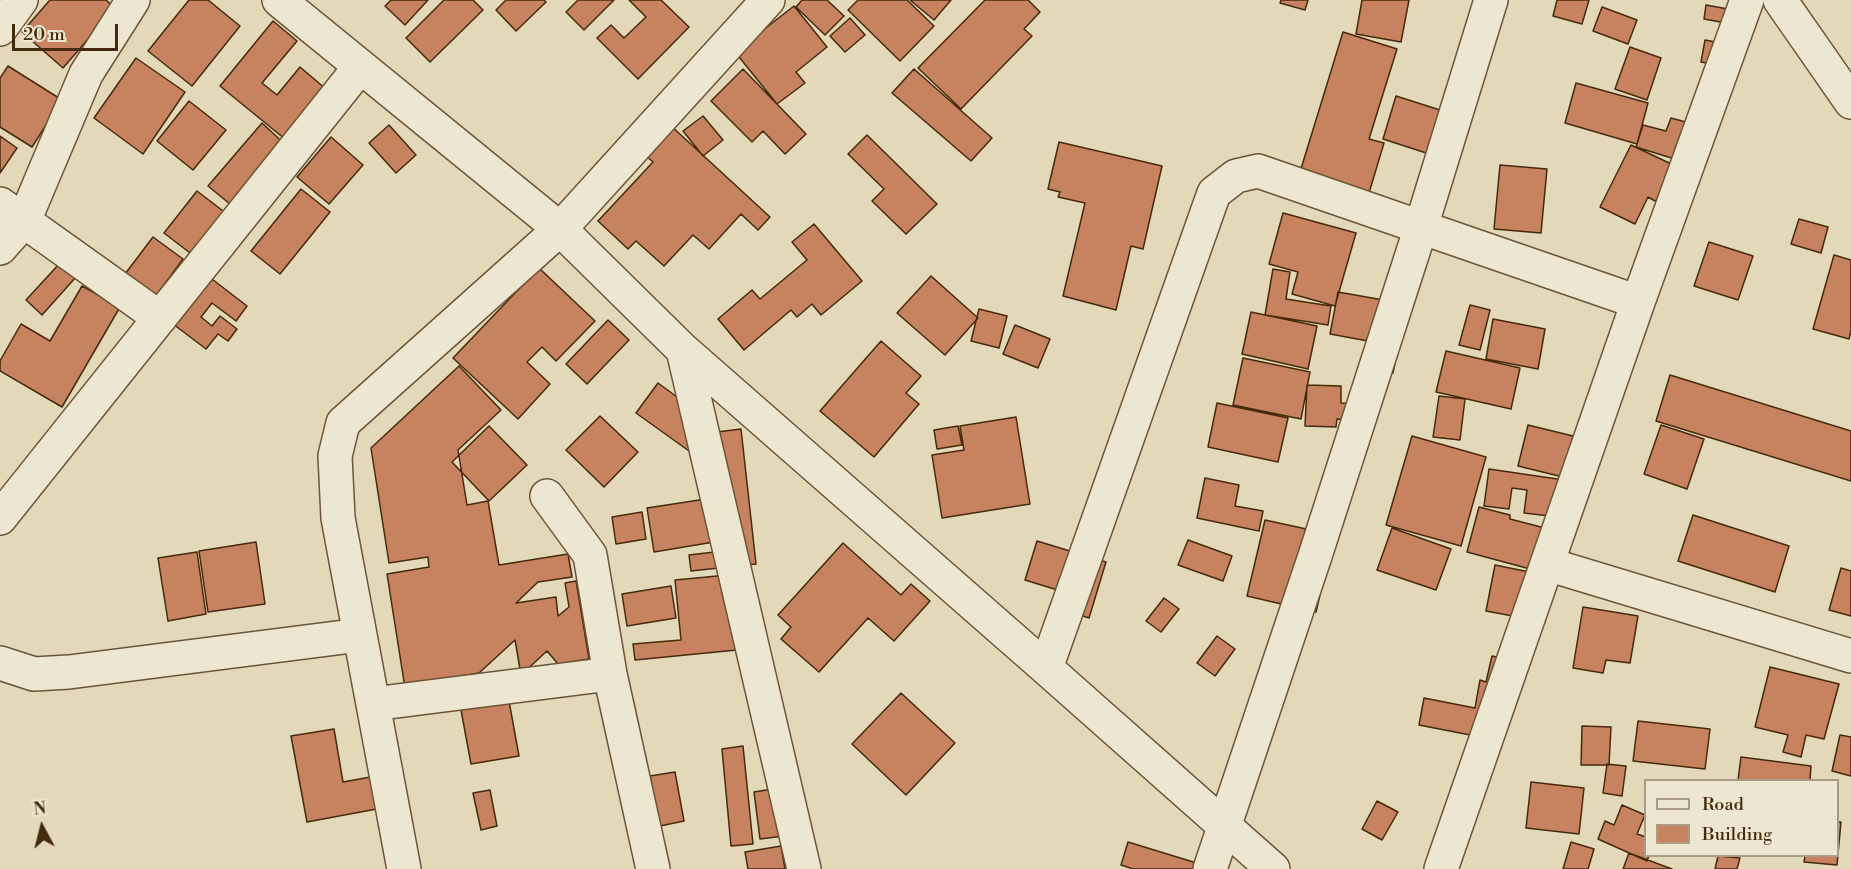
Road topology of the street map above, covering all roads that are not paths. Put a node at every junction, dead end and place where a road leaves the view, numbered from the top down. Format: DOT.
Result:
graph roads {
  1 [pos="21,0"];
  2 [pos="133,0"];
  3 [pos="279,0"];
  4 [pos="768,0"];
  5 [pos="1491,0"];
  6 [pos="1747,0"];
  7 [pos="1780,0"];
  8 [pos="0,29"];
  9 [pos="360,67"];
  10 [pos="1851,102"];
  11 [pos="12,212"];
  12 [pos="1421,227"];
  13 [pos="560,229"];
  14 [pos="0,248"];
  15 [pos="1638,302"];
  16 [pos="160,318"];
  17 [pos="683,350"];
  18 [pos="546,496"];
  19 [pos="0,518"];
  20 [pos="1547,564"];
  21 [pos="360,635"];
  22 [pos="1851,656"];
  23 [pos="0,663"];
  24 [pos="1046,668"];
  25 [pos="609,674"];
  26 [pos="374,704"];
  27 [pos="1224,826"];
  28 [pos="404,869"];
  29 [pos="653,869"];
  30 [pos="804,869"];
  31 [pos="1210,869"];
  32 [pos="1273,869"];
  33 [pos="1441,869"];
  1 -- 8 [label="street"];
  2 -- 11 [label="street"];
  3 -- 9 [label="street"];
  4 -- 13 [label="street"];
  5 -- 12 [label="street"];
  6 -- 15 [label="street"];
  7 -- 10 [label="street"];
  9 -- 13 [label="street"];
  9 -- 16 [label="street"];
  11 -- 14 [label="street"];
  11 -- 16 [label="street"];
  12 -- 15 [label="street"];
  12 -- 24 [label="street"];
  12 -- 27 [label="street"];
  13 -- 17 [label="street"];
  13 -- 21 [label="street"];
  15 -- 20 [label="street"];
  16 -- 19 [label="street"];
  17 -- 24 [label="street"];
  17 -- 30 [label="street"];
  18 -- 25 [label="street"];
  20 -- 22 [label="street"];
  20 -- 33 [label="street"];
  21 -- 23 [label="street"];
  21 -- 26 [label="street"];
  24 -- 27 [label="street"];
  25 -- 26 [label="street"];
  25 -- 29 [label="street"];
  26 -- 28 [label="street"];
  27 -- 31 [label="street"];
  27 -- 32 [label="street"];
}
